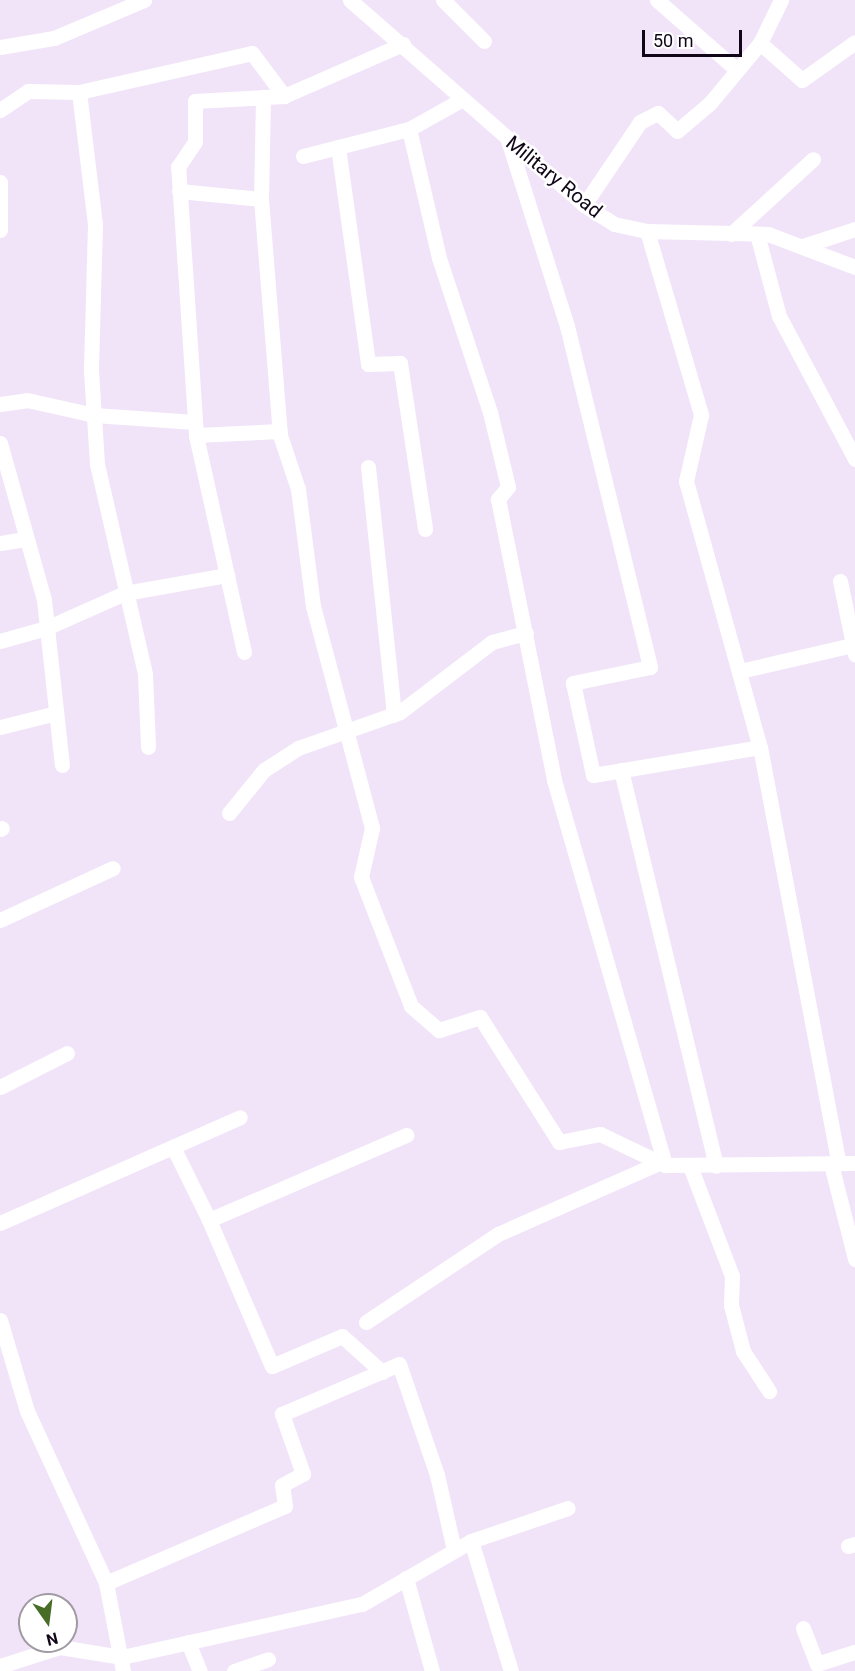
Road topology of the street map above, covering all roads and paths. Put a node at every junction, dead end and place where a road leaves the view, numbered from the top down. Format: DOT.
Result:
graph roads {
  1 [pos="144,0"];
  2 [pos="350,0"];
  3 [pos="443,0"];
  4 [pos="657,0"];
  5 [pos="781,0"];
  6 [pos="484,41"];
  7 [pos="855,42"];
  8 [pos="760,43"];
  9 [pos="403,44"];
  10 [pos="0,47"];
  11 [pos="737,70"];
  12 [pos="79,92"];
  13 [pos="284,96"];
  14 [pos="263,97"];
  15 [pos="461,100"];
  16 [pos="0,111"];
  17 [pos="409,129"];
  18 [pos="508,140"];
  19 [pos="338,147"];
  20 [pos="303,156"];
  21 [pos="813,159"];
  22 [pos="0,182"];
  23 [pos="179,191"];
  24 [pos="261,199"];
  25 [pos="584,205"];
  26 [pos="855,229"];
  27 [pos="0,230"];
  28 [pos="647,231"];
  29 [pos="731,234"];
  30 [pos="757,234"];
  31 [pos="806,245"];
  32 [pos="855,267"];
  33 [pos="0,404"];
  34 [pos="94,414"];
  35 [pos="195,428"];
  36 [pos="280,431"];
  37 [pos="0,443"];
  38 [pos="855,459"];
  39 [pos="368,467"];
  40 [pos="425,529"];
  41 [pos="24,539"];
  42 [pos="0,543"];
  43 [pos="227,575"];
  44 [pos="840,580"];
  45 [pos="125,593"];
  46 [pos="46,628"];
  47 [pos="525,633"];
  48 [pos="0,640"];
  49 [pos="854,650"];
  50 [pos="244,652"];
  51 [pos="740,671"];
  52 [pos="56,713"];
  53 [pos="394,715"];
  54 [pos="0,727"];
  55 [pos="345,736"];
  56 [pos="148,747"];
  57 [pos="760,747"];
  58 [pos="62,765"];
  59 [pos="621,770"];
  60 [pos="229,813"];
  61 [pos="113,868"];
  62 [pos="0,920"];
  63 [pos="67,1053"];
  64 [pos="0,1087"];
  65 [pos="240,1118"];
  66 [pos="406,1135"];
  67 [pos="172,1147"];
  68 [pos="855,1163"];
  69 [pos="662,1164"];
  70 [pos="835,1164"];
  71 [pos="690,1166"];
  72 [pos="716,1166"];
  73 [pos="209,1220"];
  74 [pos="0,1223"];
  75 [pos="855,1259"];
  76 [pos="0,1320"];
  77 [pos="366,1322"];
  78 [pos="382,1372"];
  79 [pos="769,1391"];
  80 [pos="568,1508"];
  81 [pos="471,1540"];
  82 [pos="454,1550"];
  83 [pos="406,1578"];
  84 [pos="106,1583"];
  85 [pos="803,1628"];
  86 [pos="188,1642"];
  87 [pos="855,1652"];
  88 [pos="268,1659"];
  89 [pos="123,1664"];
  90 [pos="0,1666"];
  91 [pos="200,1671"];
  92 [pos="234,1671"];
  93 [pos="432,1671"];
  94 [pos="511,1671"];
  1 -- 10 [label="street"];
  2 -- 9 [label="street, Military Road"];
  3 -- 6 [label="street"];
  4 -- 11 [label="street"];
  5 -- 8 [label="street"];
  7 -- 8 [label="street"];
  8 -- 11 [label="street"];
  9 -- 13 [label="street"];
  9 -- 15 [label="street, Military Road"];
  11 -- 25 [label="street"];
  12 -- 13 [label="street"];
  12 -- 16 [label="street"];
  12 -- 34 [label="street"];
  13 -- 14 [label="street"];
  14 -- 23 [label="street"];
  14 -- 24 [label="street"];
  15 -- 17 [label="street"];
  15 -- 18 [label="street, Military Road"];
  17 -- 19 [label="street"];
  17 -- 47 [label="street"];
  18 -- 25 [label="street, Military Road"];
  18 -- 59 [label="street"];
  19 -- 20 [label="street"];
  19 -- 40 [label="street"];
  21 -- 29 [label="street"];
  22 -- 27 [label="street"];
  23 -- 24 [label="street"];
  23 -- 35 [label="street"];
  24 -- 36 [label="street"];
  25 -- 28 [label="street, Military Road"];
  26 -- 31 [label="street"];
  28 -- 29 [label="street, Military Road"];
  28 -- 51 [label="street"];
  29 -- 30 [label="street, Military Road"];
  30 -- 31 [label="street, Military Road"];
  30 -- 38 [label="street"];
  31 -- 32 [label="street, Military Road"];
  33 -- 34 [label="street"];
  34 -- 35 [label="street"];
  34 -- 45 [label="street"];
  35 -- 36 [label="street"];
  35 -- 43 [label="street"];
  36 -- 55 [label="street"];
  37 -- 41 [label="street"];
  39 -- 53 [label="street"];
  41 -- 42 [label="street"];
  41 -- 46 [label="street"];
  43 -- 45 [label="street"];
  43 -- 50 [label="street"];
  44 -- 49 [label="street"];
  45 -- 46 [label="street"];
  45 -- 56 [label="street"];
  46 -- 48 [label="street"];
  46 -- 52 [label="street"];
  47 -- 53 [label="street"];
  47 -- 69 [label="street"];
  49 -- 51 [label="street"];
  51 -- 57 [label="street"];
  52 -- 54 [label="street"];
  52 -- 58 [label="street"];
  53 -- 55 [label="street"];
  55 -- 60 [label="street"];
  55 -- 69 [label="street"];
  57 -- 59 [label="street"];
  57 -- 70 [label="street"];
  59 -- 72 [label="street"];
  61 -- 62 [label="street"];
  63 -- 64 [label="street"];
  65 -- 67 [label="street"];
  66 -- 73 [label="street"];
  67 -- 73 [label="street"];
  67 -- 74 [label="street"];
  68 -- 70 [label="street"];
  69 -- 71 [label="street"];
  69 -- 77 [label="street"];
  70 -- 72 [label="street"];
  70 -- 75 [label="street"];
  71 -- 72 [label="street"];
  71 -- 79 [label="street"];
  73 -- 78 [label="street"];
  76 -- 84 [label="street"];
  78 -- 82 [label="street"];
  78 -- 84 [label="street"];
  80 -- 81 [label="street"];
  81 -- 82 [label="street"];
  81 -- 94 [label="street"];
  82 -- 83 [label="street"];
  83 -- 86 [label="street"];
  83 -- 93 [label="street"];
  84 -- 89 [label="street"];
  85 -- 87 [label="street"];
  86 -- 89 [label="street"];
  86 -- 91 [label="street"];
  88 -- 92 [label="street"];
  89 -- 90 [label="street"];
}
